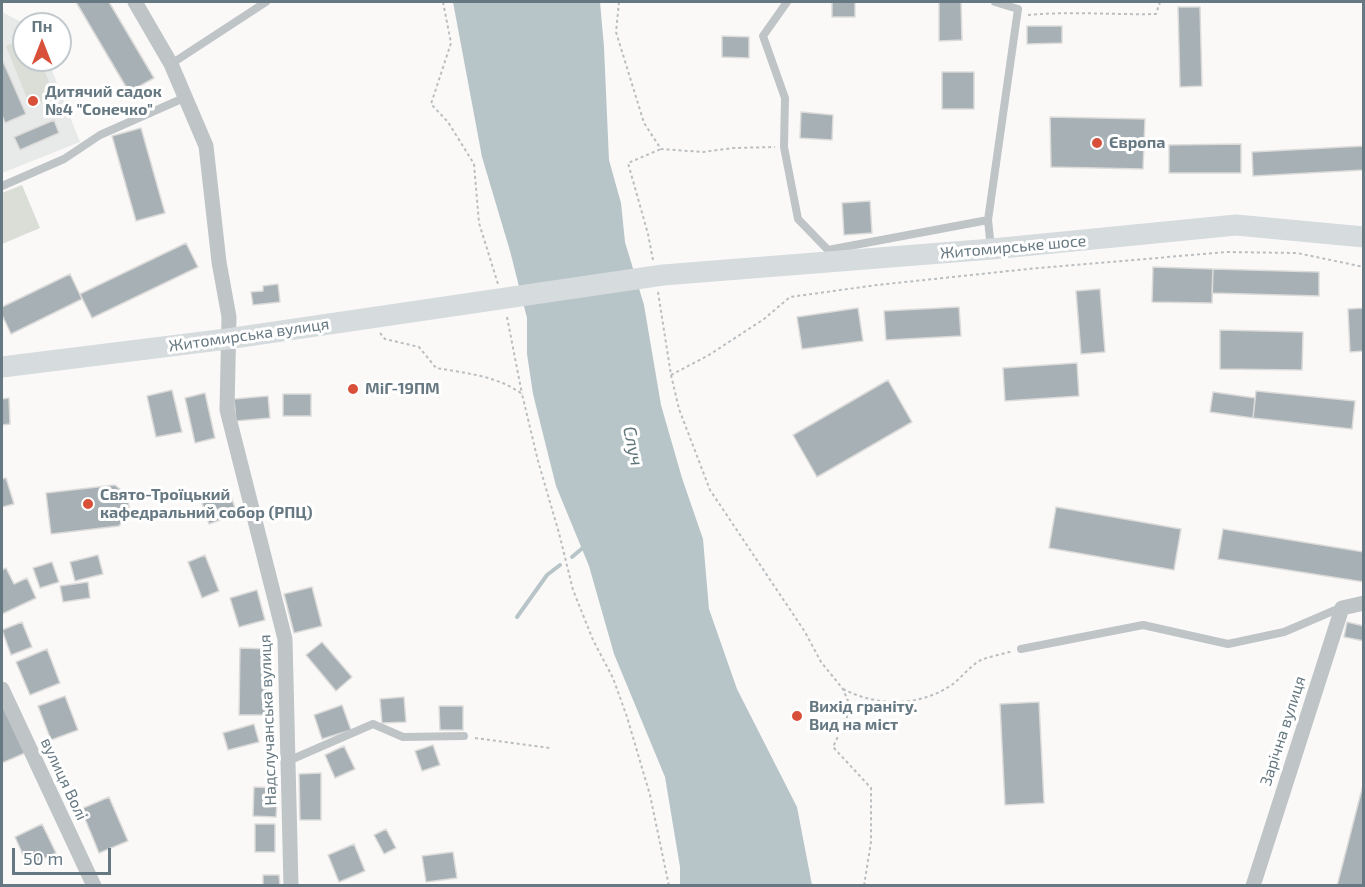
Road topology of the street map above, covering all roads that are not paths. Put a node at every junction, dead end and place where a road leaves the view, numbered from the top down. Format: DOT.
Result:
graph roads {
  1 [pos="135,2"];
  2 [pos="266,2"];
  3 [pos="787,2"];
  4 [pos="995,2"];
  5 [pos="171,64"];
  6 [pos="186,97"];
  7 [pos="2,186"];
  8 [pos="988,220"];
  9 [pos="1364,237"];
  10 [pos="992,249"];
  11 [pos="500,301"];
  12 [pos="227,339"];
  13 [pos="2,367"];
  14 [pos="1364,603"];
  15 [pos="1342,608"];
  16 [pos="1021,649"];
  17 [pos="2,689"];
  18 [pos="464,736"];
  19 [pos="288,761"];
  20 [pos="94,885"];
  21 [pos="291,885"];
  22 [pos="1252,885"];
  1 -- 5 [label="street, Надслучанська вулиця"];
  2 -- 5 [label="lane"];
  3 -- 8 [label="lane"];
  4 -- 8 [label="lane"];
  5 -- 6 [label="street, Надслучанська вулиця"];
  6 -- 7 [label="lane"];
  6 -- 12 [label="street, Надслучанська вулиця"];
  8 -- 10 [label="lane"];
  9 -- 10 [label="main road, Житомирське шосе"];
  10 -- 11 [label="main road, Житомирське шосе"];
  11 -- 12 [label="main road, Житомирська вулиця"];
  12 -- 13 [label="main road, Житомирська вулиця"];
  12 -- 19 [label="street, Надслучанська вулиця"];
  14 -- 15 [label="street"];
  15 -- 16 [label="lane"];
  15 -- 22 [label="street, Зарічна вулиця"];
  17 -- 20 [label="street, вулиця Волі"];
  18 -- 19 [label="lane"];
  19 -- 21 [label="street, Надслучанська вулиця"];
}
